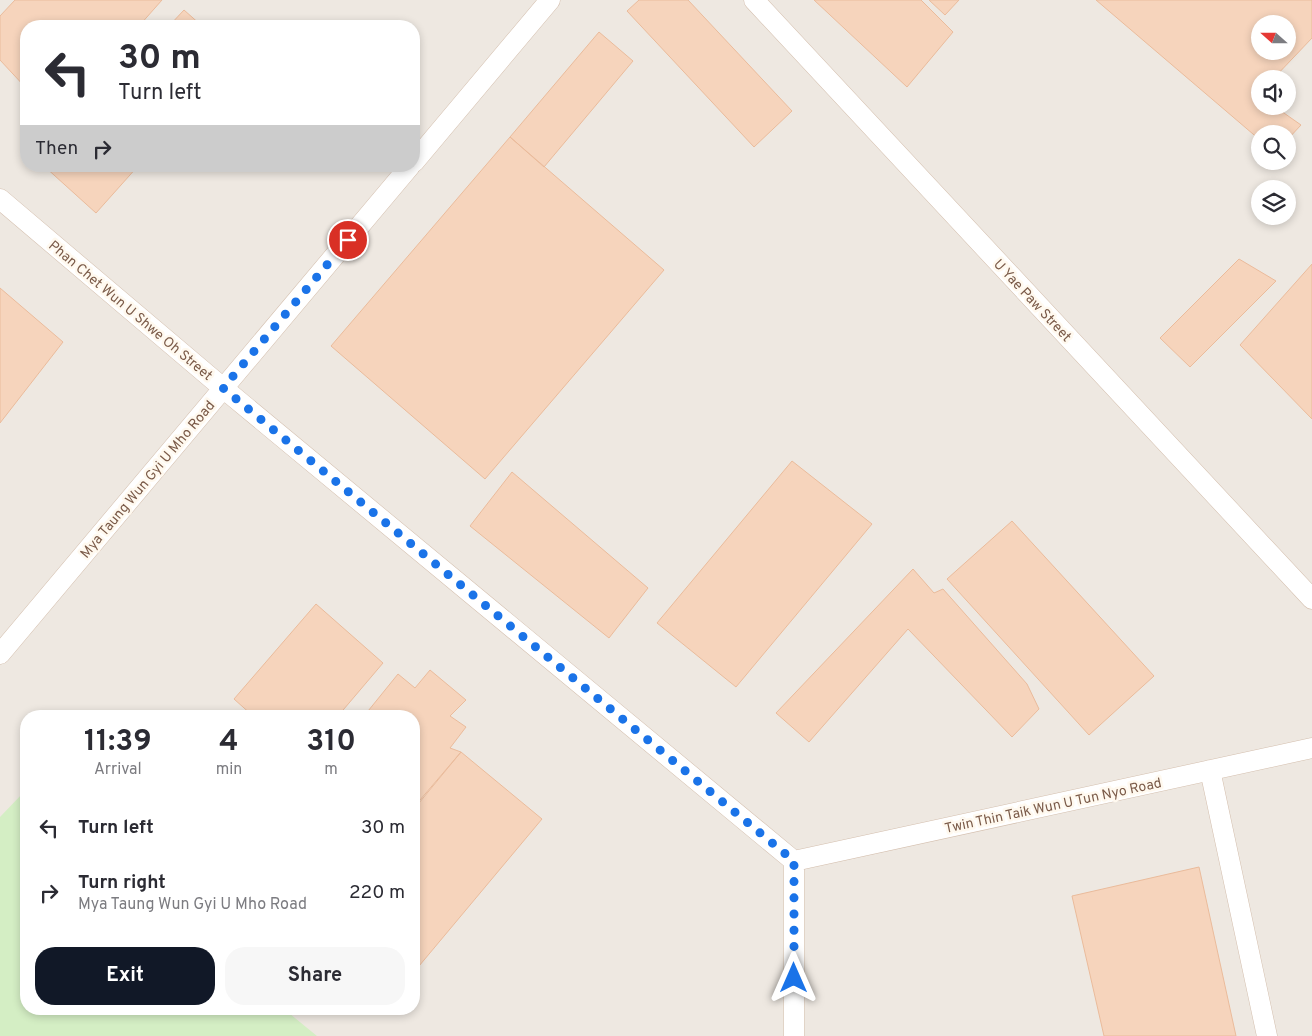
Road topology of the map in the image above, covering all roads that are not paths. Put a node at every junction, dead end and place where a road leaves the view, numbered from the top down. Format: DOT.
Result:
graph roads {
  1 [pos="550,0"];
  2 [pos="754,0"];
  3 [pos="420,155"];
  4 [pos="405,172"];
  5 [pos="0,199"];
  6 [pos="223,388"];
  7 [pos="1312,599"];
  8 [pos="0,654"];
  9 [pos="1312,748"];
  10 [pos="1210,770"];
  11 [pos="794,861"];
  12 [pos="794,1036"];
  13 [pos="1267,1036"];
  1 -- 3 [label="street"];
  2 -- 7 [label="street, U Yae Paw Street"];
  4 -- 6 [label="street, Mya Taung Wun Gyi U Mho Road"];
  5 -- 6 [label="street, Phan Chet Wun U Shwe Oh Street"];
  6 -- 8 [label="street, Mya Taung Wun Gyi U Mho Road"];
  6 -- 11 [label="street, Phan Chet Wun U Shwe Oh Street"];
  9 -- 10 [label="street, Twin Thin Taik Wun U Tun Nyo Road"];
  10 -- 11 [label="street, Twin Thin Taik Wun U Tun Nyo Road"];
  10 -- 13 [label="street"];
  11 -- 12 [label="street"];
}
